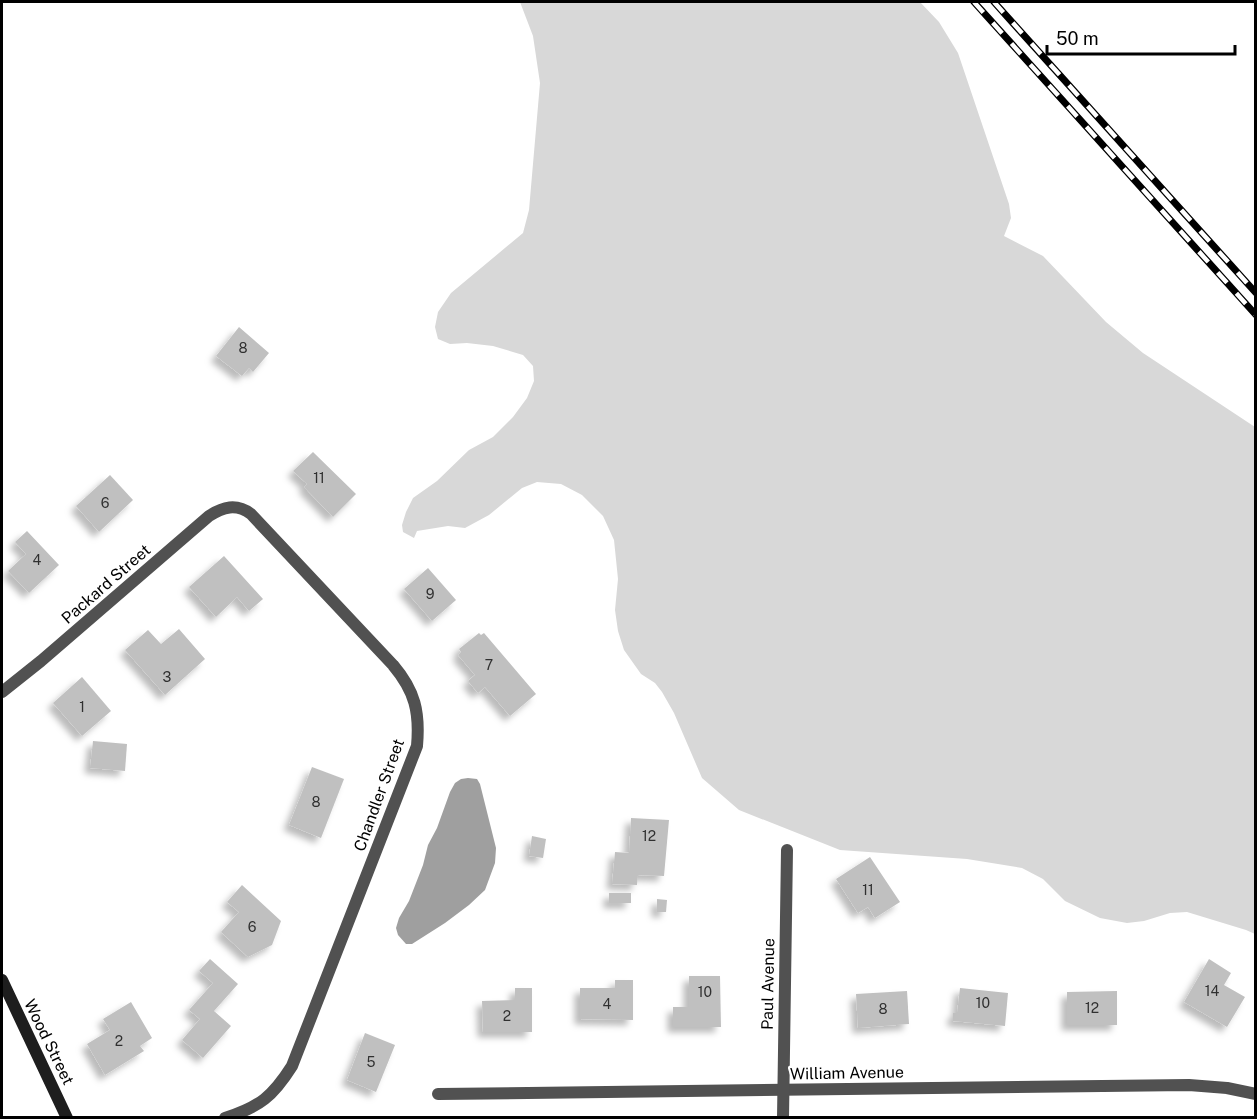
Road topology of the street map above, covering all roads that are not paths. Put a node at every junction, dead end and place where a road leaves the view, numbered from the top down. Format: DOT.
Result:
graph roads {
  1 [pos="235,507"];
  2 [pos="2,692"];
  3 [pos="787,850"];
  4 [pos="2,980"];
  5 [pos="782,1090"];
  6 [pos="1256,1094"];
  7 [pos="438,1095"];
  8 [pos="67,1118"];
  9 [pos="225,1118"];
  10 [pos="783,1118"];
  1 -- 2 [label="street, Packard Street"];
  1 -- 9 [label="street, Chandler Street"];
  3 -- 5 [label="street, Paul Avenue"];
  4 -- 8 [label="street, Wood Street"];
  5 -- 6 [label="street, William Avenue"];
  5 -- 7 [label="street, William Avenue"];
  5 -- 10 [label="street, Paul Avenue"];
}
